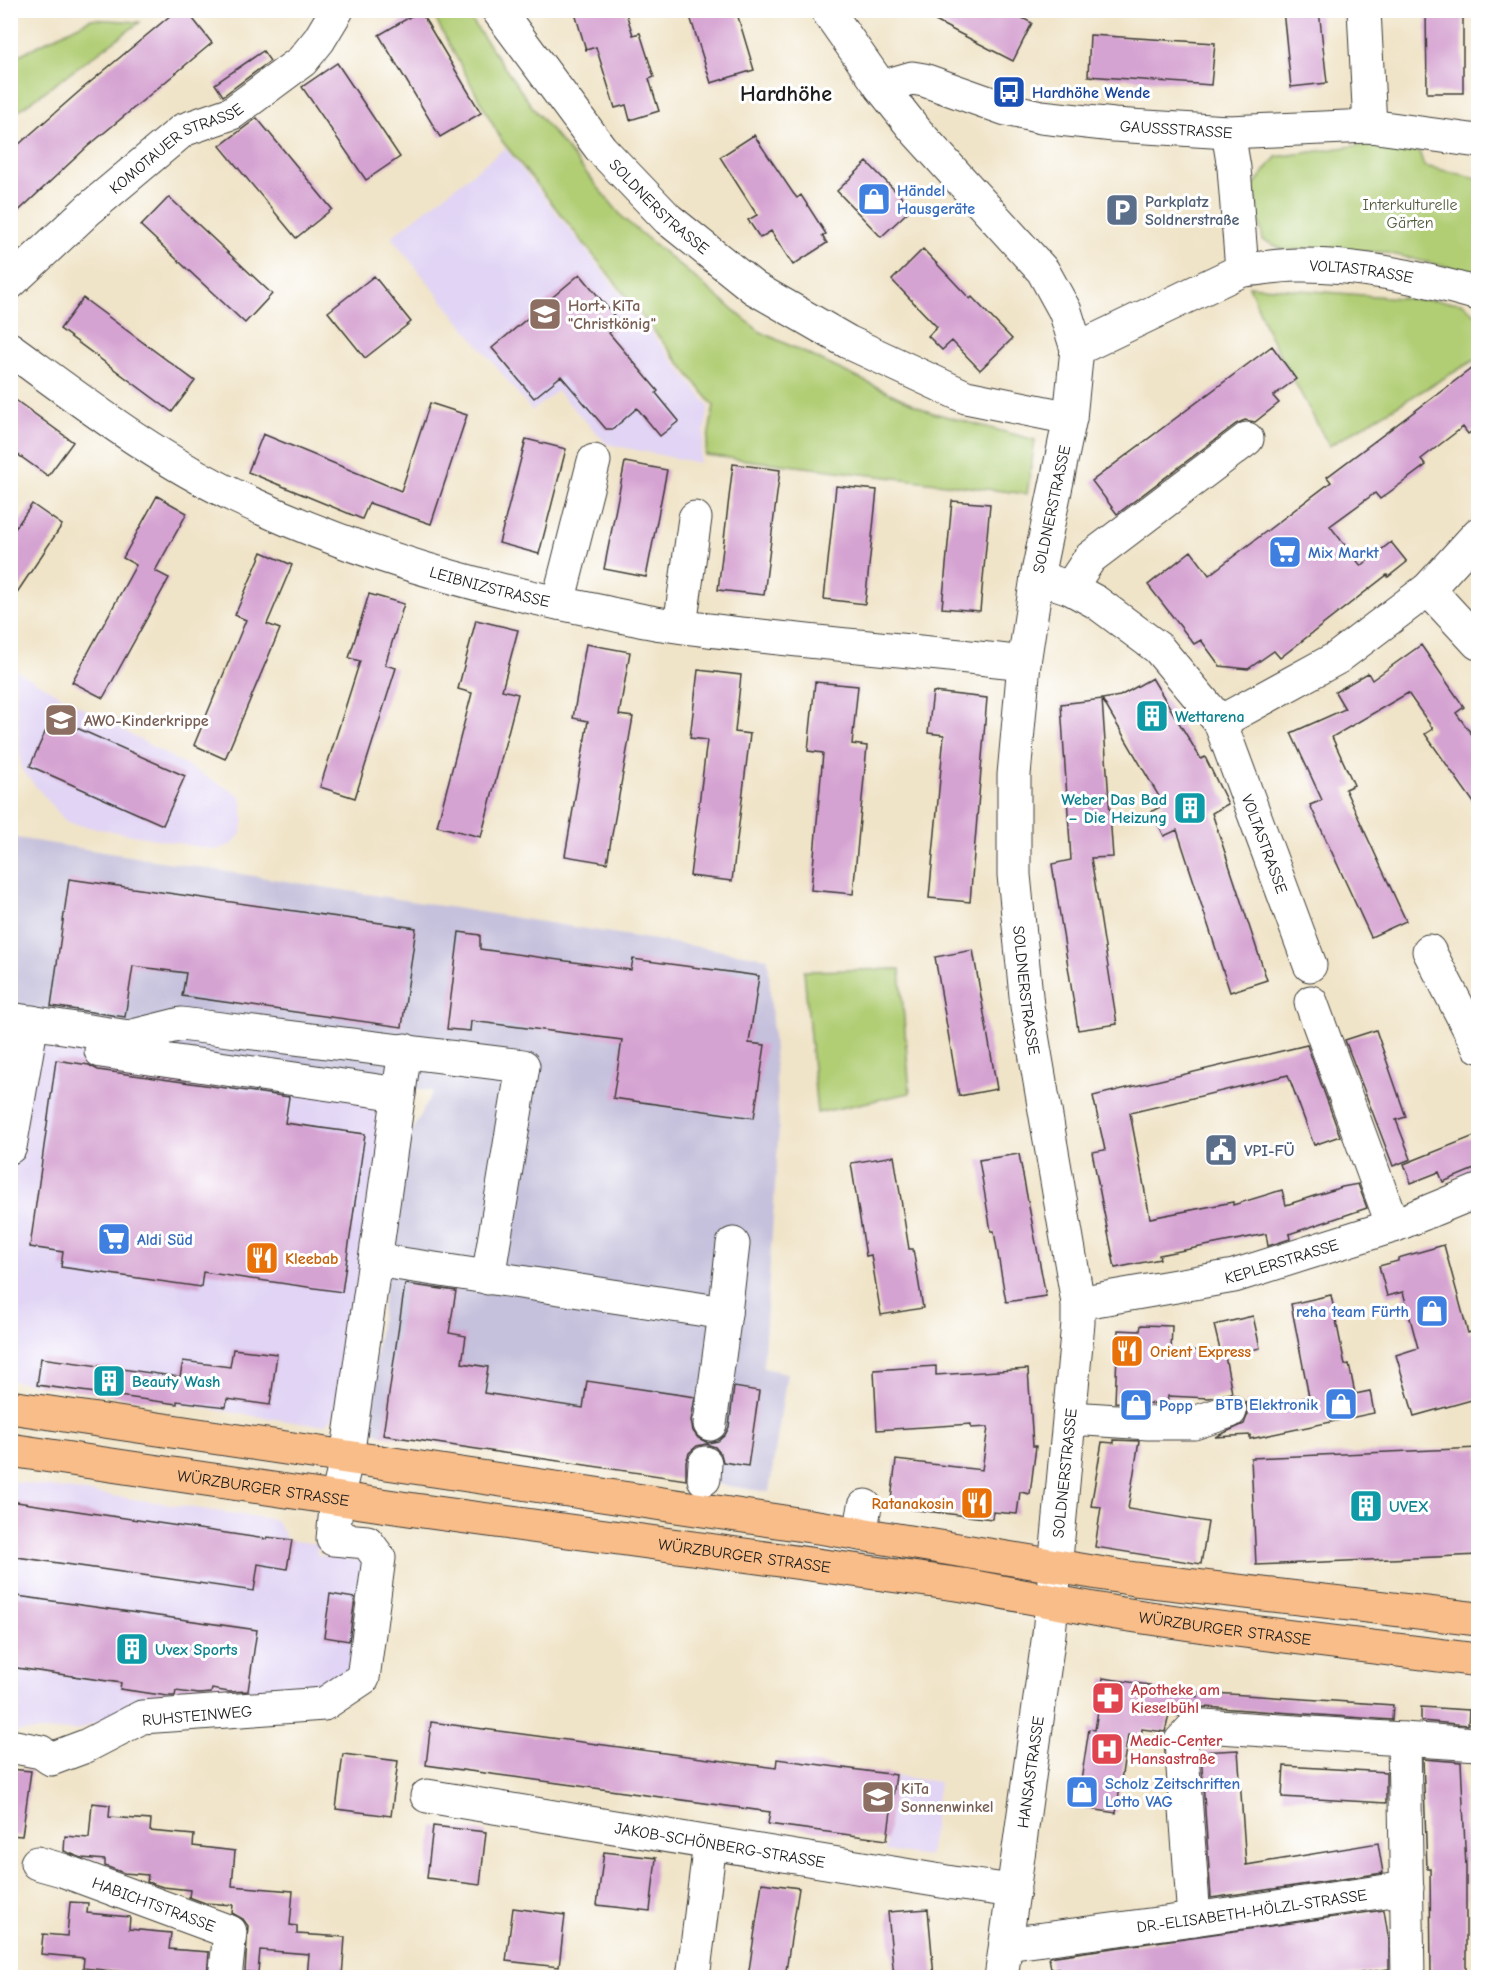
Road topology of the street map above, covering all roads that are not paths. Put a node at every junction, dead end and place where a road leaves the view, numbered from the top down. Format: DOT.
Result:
graph roads {
  1 [pos="337,10"];
  2 [pos="498,10"];
  3 [pos="827,10"];
  4 [pos="1364,10"];
  5 [pos="881,87"];
  6 [pos="1370,126"];
  7 [pos="1228,132"];
  8 [pos="1479,141"];
  9 [pos="1242,270"];
  10 [pos="10,283"];
  11 [pos="1479,294"];
  12 [pos="10,349"];
  13 [pos="1077,349"];
  14 [pos="1070,418"];
  15 [pos="1247,439"];
  16 [pos="594,461"];
  17 [pos="695,518"];
  18 [pos="1479,534"];
  19 [pos="1037,577"];
  20 [pos="1070,588"];
  21 [pos="1428,589"];
  22 [pos="558,603"];
  23 [pos="680,626"];
  24 [pos="1479,644"];
  25 [pos="1024,663"];
  26 [pos="1220,722"];
  27 [pos="1429,951"];
  28 [pos="1310,965"];
  29 [pos="1311,1002"];
  30 [pos="23,1027"];
  31 [pos="1479,1046"];
  32 [pos="405,1050"];
  33 [pos="399,1094"];
  34 [pos="10,1146"];
  35 [pos="1479,1191"];
  36 [pos="1393,1226"];
  37 [pos="733,1244"];
  38 [pos="375,1260"];
  39 [pos="488,1278"];
  40 [pos="1078,1303"];
  41 [pos="725,1313"];
  42 [pos="10,1407"];
  43 [pos="1230,1411"];
  44 [pos="1071,1418"];
  45 [pos="711,1424"];
  46 [pos="10,1450"];
  47 [pos="347,1456"];
  48 [pos="337,1498"];
  49 [pos="1054,1566"];
  50 [pos="1053,1601"];
  51 [pos="1479,1619"];
  52 [pos="1479,1660"];
  53 [pos="1404,1739"];
  54 [pos="1478,1744"];
  55 [pos="10,1746"];
  56 [pos="427,1796"];
  57 [pos="710,1843"];
  58 [pos="37,1863"];
  59 [pos="1407,1888"];
  60 [pos="1014,1891"];
  61 [pos="1194,1919"];
  62 [pos="1006,1944"];
  63 [pos="225,1977"];
  64 [pos="693,1977"];
  65 [pos="1001,1977"];
  66 [pos="1408,1977"];
  1 -- 10 [label="street, KOMOTAUER STRASSE"];
  2 -- 14 [label="street, SOLDNERSTRASSE"];
  3 -- 5 [label="street, SOLDNERSTRASSE"];
  4 -- 6 [label="street"];
  5 -- 7 [label="street, GAUSSSTRASSE"];
  5 -- 13 [label="street, SOLDNERSTRASSE"];
  6 -- 7 [label="street, GAUSSSTRASSE"];
  6 -- 8 [label="street, GAUSSSTRASSE"];
  7 -- 9 [label="street"];
  9 -- 11 [label="street, VOLTASTRASSE"];
  9 -- 13 [label="street, VOLTASTRASSE"];
  12 -- 22 [label="street, LEIBNIZSTRASSE"];
  13 -- 14 [label="street, SOLDNERSTRASSE"];
  14 -- 19 [label="street, SOLDNERSTRASSE"];
  15 -- 20 [label="street"];
  16 -- 22 [label="street"];
  17 -- 23 [label="street"];
  18 -- 21 [label="street"];
  19 -- 20 [label="street, VOLTASTRASSE"];
  19 -- 25 [label="street, SOLDNERSTRASSE"];
  20 -- 26 [label="street, VOLTASTRASSE"];
  21 -- 24 [label="street"];
  21 -- 26 [label="street"];
  22 -- 23 [label="street, LEIBNIZSTRASSE"];
  23 -- 25 [label="street, LEIBNIZSTRASSE"];
  25 -- 40 [label="street, SOLDNERSTRASSE"];
  26 -- 28 [label="street, VOLTASTRASSE"];
  27 -- 31 [label="street"];
  29 -- 36 [label="street"];
  30 -- 32 [label="street"];
  30 -- 33 [label="street"];
  30 -- 34 [label="street"];
  32 -- 33 [label="street"];
  32 -- 39 [label="street"];
  33 -- 38 [label="street"];
  35 -- 36 [label="street, KEPLERSTRASSE"];
  36 -- 40 [label="street, KEPLERSTRASSE"];
  37 -- 41 [label="street"];
  38 -- 39 [label="street"];
  38 -- 47 [label="street"];
  39 -- 41 [label="street"];
  40 -- 44 [label="street, SOLDNERSTRASSE"];
  41 -- 45 [label="street"];
  42 -- 47 [label="main road"];
  43 -- 44 [label="street"];
  44 -- 49 [label="street, SOLDNERSTRASSE"];
  46 -- 48 [label="main road, WÜRZBURGER STRASSE"];
  47 -- 48 [label="street"];
  47 -- 49 [label="main road"];
  48 -- 50 [label="main road, WÜRZBURGER STRASSE"];
  48 -- 55 [label="street, RUHSTEINWEG"];
  49 -- 50 [label="street, HANSASTRASSE"];
  49 -- 51 [label="main road"];
  50 -- 52 [label="main road, WÜRZBURGER STRASSE"];
  50 -- 60 [label="street, HANSASTRASSE"];
  53 -- 54 [label="street"];
  53 -- 59 [label="street"];
  53 -- 61 [label="street"];
  56 -- 57 [label="street, JAKOB-SCHÖNBERG-STRASSE"];
  57 -- 60 [label="street, JAKOB-SCHÖNBERG-STRASSE"];
  57 -- 64 [label="street"];
  58 -- 63 [label="street, HABICHTSTRASSE"];
  59 -- 61 [label="street, DR.-ELISABETH-HÖLZL-STRASSE"];
  59 -- 66 [label="street"];
  60 -- 62 [label="street, HANSASTRASSE"];
  61 -- 62 [label="street, DR.-ELISABETH-HÖLZL-STRASSE"];
  62 -- 65 [label="street, HANSASTRASSE"];
}
